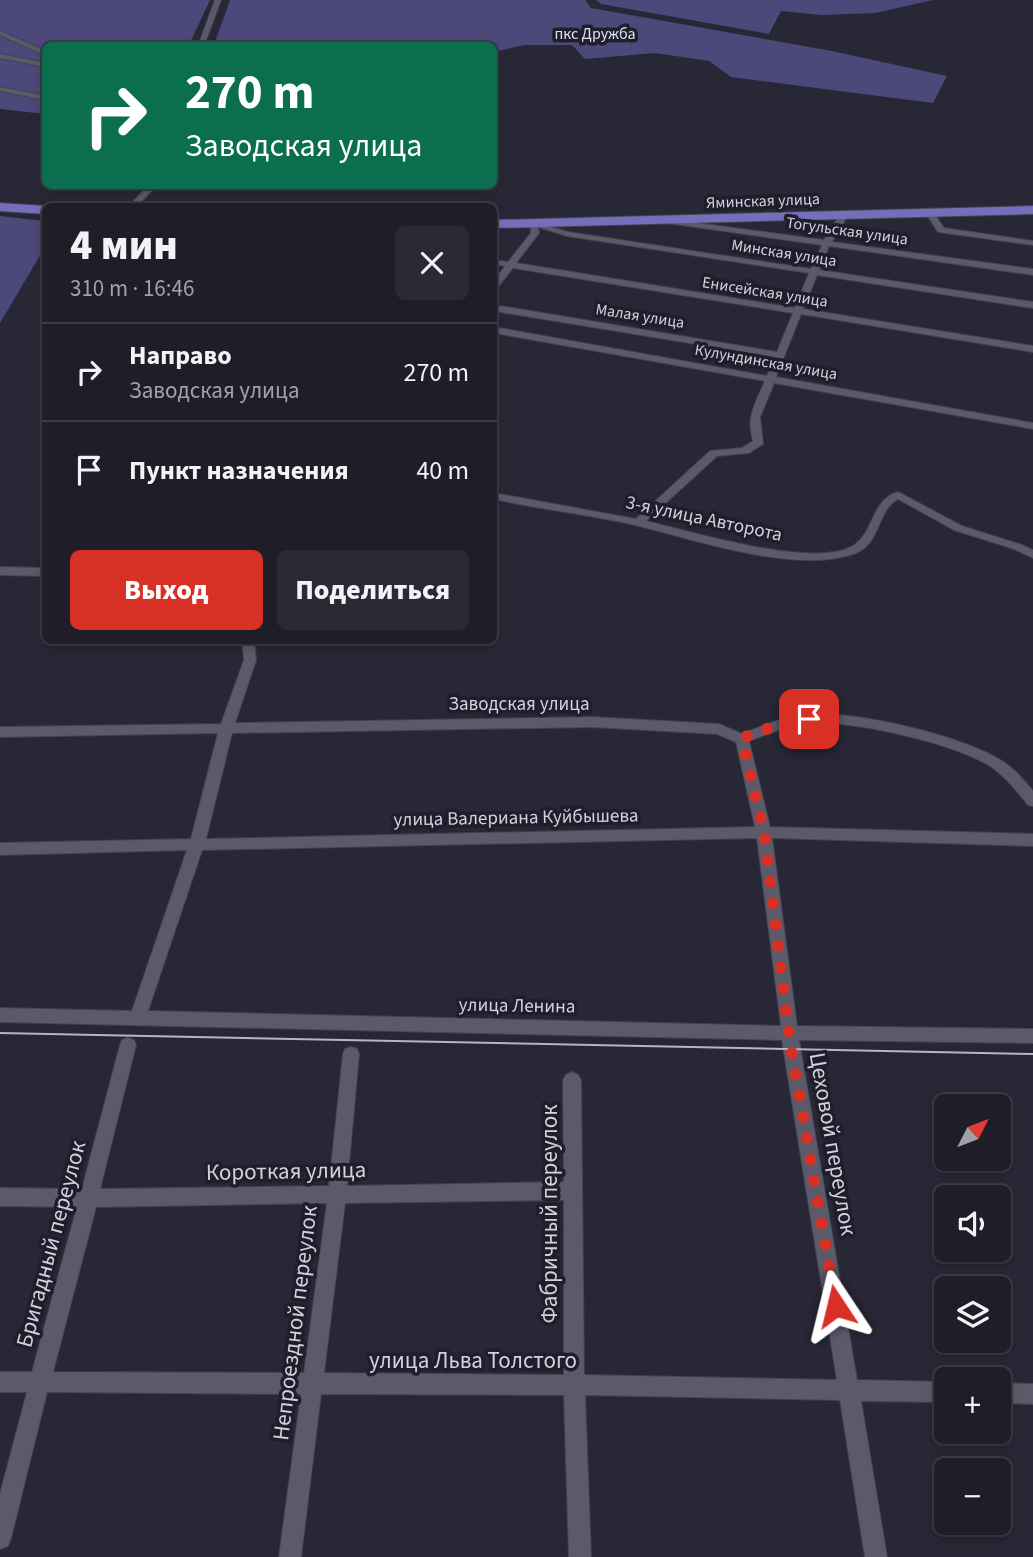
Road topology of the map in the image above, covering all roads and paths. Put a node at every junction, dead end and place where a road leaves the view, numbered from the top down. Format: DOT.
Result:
graph roads {
  1 [pos="218,0"];
  2 [pos="0,33"];
  3 [pos="202,42"];
  4 [pos="42,52"];
  5 [pos="0,56"];
  6 [pos="42,64"];
  7 [pos="0,89"];
  8 [pos="42,97"];
  9 [pos="149,189"];
  10 [pos="136,203"];
  11 [pos="0,207"];
  12 [pos="42,210"];
  13 [pos="1033,210"];
  14 [pos="929,212"];
  15 [pos="844,215"];
  16 [pos="657,220"];
  17 [pos="533,223"];
  18 [pos="497,224"];
  19 [pos="828,242"];
  20 [pos="1033,243"];
  21 [pos="497,263"];
  22 [pos="510,265"];
  23 [pos="815,272"];
  24 [pos="1033,272"];
  25 [pos="497,282"];
  26 [pos="1033,305"];
  27 [pos="497,308"];
  28 [pos="799,311"];
  29 [pos="497,331"];
  30 [pos="1033,349"];
  31 [pos="781,355"];
  32 [pos="771,379"];
  33 [pos="1033,426"];
  34 [pos="497,497"];
  35 [pos="638,523"];
  36 [pos="1033,555"];
  37 [pos="0,571"];
  38 [pos="42,572"];
  39 [pos="248,644"];
  40 [pos="227,726"];
  41 [pos="0,732"];
  42 [pos="742,739"];
  43 [pos="1033,801"];
  44 [pos="764,832"];
  45 [pos="1033,840"];
  46 [pos="197,844"];
  47 [pos="0,849"];
  48 [pos="0,1015"];
  49 [pos="138,1017"];
  50 [pos="789,1033"];
  51 [pos="1033,1036"];
  52 [pos="128,1045"];
  53 [pos="351,1054"];
  54 [pos="572,1080"];
  55 [pos="573,1191"];
  56 [pos="337,1195"];
  57 [pos="0,1196"];
  58 [pos="90,1198"];
  59 [pos="0,1382"];
  60 [pos="38,1382"];
  61 [pos="312,1384"];
  62 [pos="575,1385"];
  63 [pos="850,1389"];
  64 [pos="934,1392"];
  65 [pos="1011,1394"];
  66 [pos="1033,1395"];
  67 [pos="0,1538"];
  68 [pos="290,1557"];
  69 [pos="580,1557"];
  70 [pos="876,1557"];
  1 -- 3 [label="street"];
  2 -- 4 [label="street"];
  5 -- 6 [label="street"];
  7 -- 8 [label="street"];
  9 -- 10 [label="street"];
  11 -- 12 [label="main road"];
  13 -- 14 [label="main road, Яминская улица"];
  14 -- 15 [label="main road, Яминская улица"];
  14 -- 20 [label="street"];
  15 -- 16 [label="main road, Яминская улица"];
  15 -- 19 [label="street"];
  16 -- 17 [label="main road, Яминская улица"];
  16 -- 19 [label="street, Тогульская улица"];
  17 -- 18 [label="main road, Яминская улица"];
  17 -- 22 [label="street"];
  17 -- 23 [label="street, Минская улица"];
  19 -- 23 [label="street"];
  19 -- 24 [label="street, Тогульская улица"];
  21 -- 22 [label="street, Енисейская улица"];
  22 -- 25 [label="street"];
  22 -- 28 [label="street, Енисейская улица"];
  23 -- 26 [label="street, Минская улица"];
  23 -- 28 [label="street"];
  27 -- 31 [label="street, Малая улица"];
  28 -- 30 [label="street, Енисейская улица"];
  28 -- 31 [label="street"];
  29 -- 32 [label="street, Кулундинская улица"];
  31 -- 32 [label="street"];
  32 -- 33 [label="street, Кулундинская улица"];
  32 -- 35 [label="street"];
  34 -- 35 [label="street, 3-я улица Авторота"];
  35 -- 36 [label="street, 3-я улица Авторота"];
  37 -- 38 [label="street"];
  39 -- 40 [label="street"];
  40 -- 41 [label="street, Заводская улица"];
  40 -- 42 [label="street, Заводская улица"];
  40 -- 46 [label="street"];
  42 -- 43 [label="street"];
  42 -- 44 [label="street, Цеховой переулок"];
  44 -- 45 [label="street, улица Валериана Куйбышева"];
  44 -- 46 [label="street, улица Валериана Куйбышева"];
  44 -- 50 [label="street, Цеховой переулок"];
  46 -- 47 [label="street, улица Валериана Куйбышева"];
  46 -- 49 [label="street"];
  48 -- 49 [label="street, улица Ленина"];
  49 -- 50 [label="street, улица Ленина"];
  50 -- 51 [label="street, улица Ленина"];
  50 -- 63 [label="street, Цеховой переулок"];
  52 -- 58 [label="street, Бригадный переулок"];
  53 -- 56 [label="street, Непроездной переулок"];
  54 -- 55 [label="street, Фабричный переулок"];
  55 -- 56 [label="street, Короткая улица"];
  55 -- 62 [label="street, Фабричный переулок"];
  56 -- 58 [label="street, Короткая улица"];
  56 -- 61 [label="street, Непроездной переулок"];
  57 -- 58 [label="street, Короткая улица"];
  58 -- 60 [label="street, Бригадный переулок"];
  59 -- 60 [label="street, улица Льва Толстого"];
  60 -- 61 [label="street, улица Льва Толстого"];
  60 -- 67 [label="street, Бригадный переулок"];
  61 -- 62 [label="street, улица Льва Толстого"];
  61 -- 68 [label="street, Непроездной переулок"];
  62 -- 63 [label="street, улица Льва Толстого"];
  62 -- 69 [label="street, Фабричный переулок"];
  63 -- 64 [label="street, улица Льва Толстого"];
  63 -- 70 [label="street, Цеховой переулок"];
  65 -- 66 [label="street"];
}
